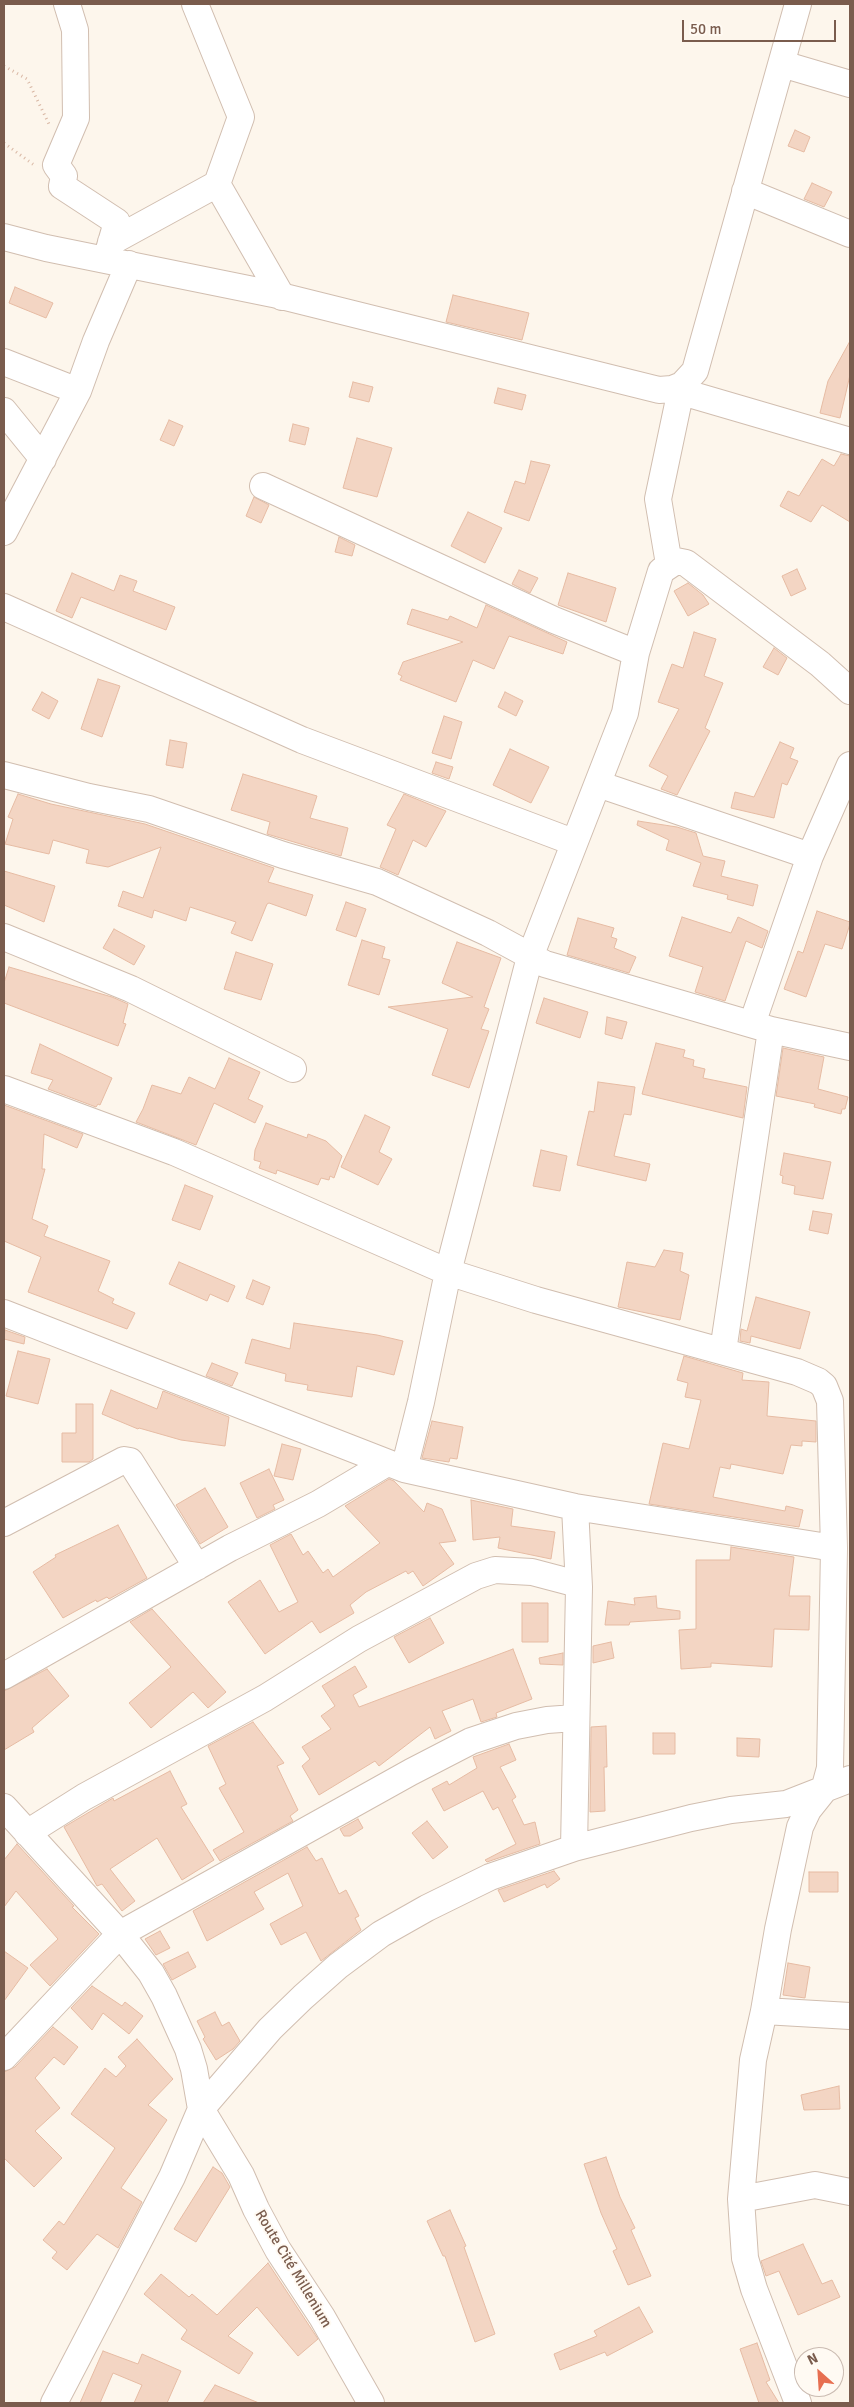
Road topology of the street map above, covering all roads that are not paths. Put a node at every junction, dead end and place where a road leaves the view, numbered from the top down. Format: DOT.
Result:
graph roads {
  1 [pos="68,4"];
  2 [pos="195,4"];
  3 [pos="798,4"];
  4 [pos="782,64"];
  5 [pos="850,84"];
  6 [pos="217,184"];
  7 [pos="745,191"];
  8 [pos="850,234"];
  9 [pos="4,236"];
  10 [pos="115,255"];
  11 [pos="282,296"];
  12 [pos="4,362"];
  13 [pos="678,389"];
  14 [pos="78,391"];
  15 [pos="4,411"];
  16 [pos="850,441"];
  17 [pos="43,459"];
  18 [pos="263,486"];
  19 [pos="4,532"];
  20 [pos="669,564"];
  21 [pos="4,607"];
  22 [pos="636,653"];
  23 [pos="850,691"];
  24 [pos="850,765"];
  25 [pos="4,775"];
  26 [pos="598,784"];
  27 [pos="573,842"];
  28 [pos="810,856"];
  29 [pos="4,937"];
  30 [pos="530,957"];
  31 [pos="761,1027"];
  32 [pos="850,1047"];
  33 [pos="293,1069"];
  34 [pos="4,1089"];
  35 [pos="448,1272"];
  36 [pos="4,1313"];
  37 [pos="723,1351"];
  38 [pos="395,1466"];
  39 [pos="574,1507"];
  40 [pos="4,1524"];
  41 [pos="834,1548"];
  42 [pos="197,1567"];
  43 [pos="579,1587"];
  44 [pos="4,1676"];
  45 [pos="575,1718"];
  46 [pos="850,1779"];
  47 [pos="824,1790"];
  48 [pos="4,1807"];
  49 [pos="27,1833"];
  50 [pos="574,1848"];
  51 [pos="120,1934"];
  52 [pos="764,2011"];
  53 [pos="850,2016"];
  54 [pos="4,2057"];
  55 [pos="201,2109"];
  56 [pos="850,2192"];
  57 [pos="741,2199"];
  58 [pos="54,2403"];
  59 [pos="371,2403"];
  60 [pos="798,2403"];
  1 -- 10 [label="street"];
  2 -- 6 [label="street"];
  3 -- 4 [label="street"];
  4 -- 5 [label="street"];
  4 -- 7 [label="street"];
  6 -- 10 [label="street"];
  6 -- 11 [label="street"];
  7 -- 8 [label="street"];
  7 -- 13 [label="street"];
  9 -- 10 [label="street"];
  10 -- 11 [label="street"];
  10 -- 14 [label="street"];
  11 -- 13 [label="street"];
  12 -- 14 [label="street"];
  13 -- 16 [label="street"];
  13 -- 20 [label="street"];
  14 -- 17 [label="street"];
  15 -- 17 [label="street"];
  17 -- 19 [label="street"];
  18 -- 22 [label="street"];
  20 -- 22 [label="street"];
  20 -- 23 [label="street"];
  21 -- 27 [label="street"];
  22 -- 26 [label="street"];
  24 -- 28 [label="street"];
  25 -- 30 [label="street"];
  26 -- 27 [label="street"];
  26 -- 28 [label="street"];
  27 -- 30 [label="street"];
  28 -- 31 [label="street"];
  29 -- 33 [label="street"];
  30 -- 31 [label="street"];
  30 -- 35 [label="street"];
  31 -- 32 [label="street"];
  31 -- 37 [label="street"];
  34 -- 35 [label="street"];
  35 -- 37 [label="street"];
  35 -- 38 [label="street"];
  36 -- 38 [label="street"];
  37 -- 41 [label="street"];
  38 -- 39 [label="street"];
  38 -- 42 [label="street"];
  39 -- 41 [label="street"];
  39 -- 43 [label="street"];
  40 -- 42 [label="street"];
  41 -- 47 [label="street"];
  42 -- 44 [label="street"];
  43 -- 45 [label="street"];
  43 -- 49 [label="street"];
  45 -- 50 [label="street"];
  45 -- 51 [label="street"];
  46 -- 47 [label="street"];
  47 -- 50 [label="street"];
  47 -- 52 [label="street"];
  48 -- 49 [label="street"];
  49 -- 51 [label="street"];
  50 -- 55 [label="street"];
  51 -- 54 [label="street"];
  51 -- 55 [label="street"];
  52 -- 53 [label="street"];
  52 -- 57 [label="street"];
  55 -- 58 [label="street"];
  55 -- 59 [label="street, Route Cité Millenium"];
  56 -- 57 [label="street"];
  57 -- 60 [label="street"];
}
